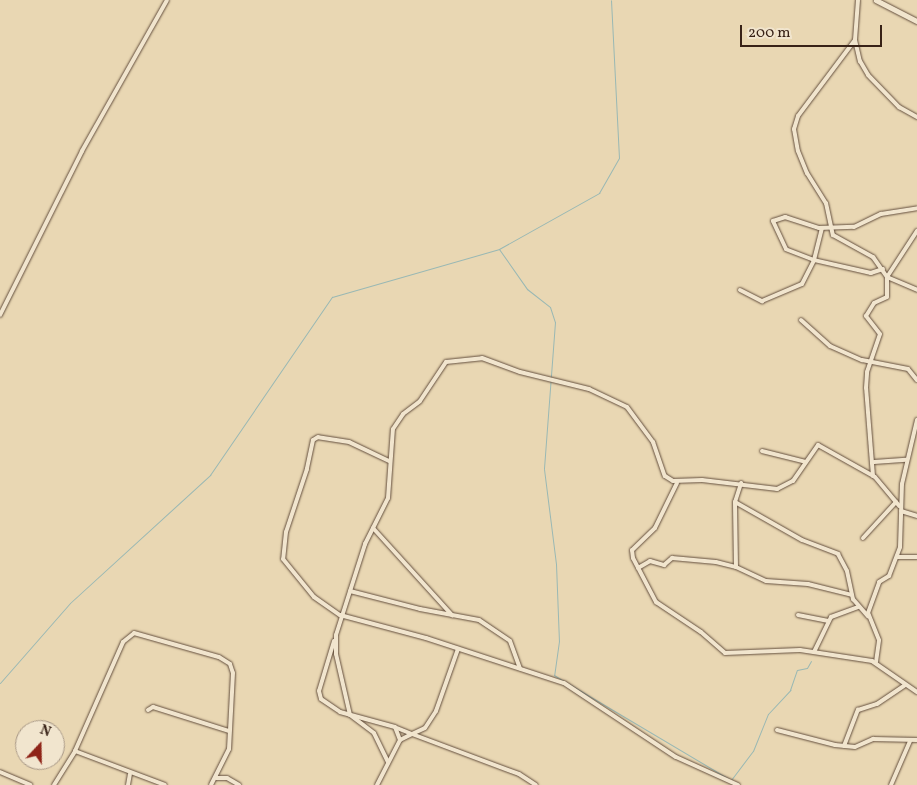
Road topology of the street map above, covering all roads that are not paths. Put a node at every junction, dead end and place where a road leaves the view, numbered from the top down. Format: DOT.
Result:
graph roads {
  1 [pos="167,0"];
  2 [pos="858,0"];
  3 [pos="876,0"];
  4 [pos="917,21"];
  5 [pos="856,40"];
  6 [pos="917,117"];
  7 [pos="917,208"];
  8 [pos="822,228"];
  9 [pos="831,228"];
  10 [pos="917,231"];
  11 [pos="814,260"];
  12 [pos="883,269"];
  13 [pos="887,277"];
  14 [pos="740,290"];
  15 [pos="917,290"];
  16 [pos="0,315"];
  17 [pos="800,320"];
  18 [pos="871,362"];
  19 [pos="917,380"];
  20 [pos="917,420"];
  21 [pos="762,451"];
  22 [pos="906,460"];
  23 [pos="388,461"];
  24 [pos="806,462"];
  25 [pos="874,462"];
  26 [pos="873,476"];
  27 [pos="677,483"];
  28 [pos="741,483"];
  29 [pos="735,502"];
  30 [pos="896,502"];
  31 [pos="900,508"];
  32 [pos="917,516"];
  33 [pos="372,528"];
  34 [pos="863,538"];
  35 [pos="897,557"];
  36 [pos="917,557"];
  37 [pos="736,566"];
  38 [pos="638,568"];
  39 [pos="350,591"];
  40 [pos="852,595"];
  41 [pos="859,607"];
  42 [pos="340,615"];
  43 [pos="452,615"];
  44 [pos="798,615"];
  45 [pos="868,616"];
  46 [pos="828,621"];
  47 [pos="336,634"];
  48 [pos="458,648"];
  49 [pos="814,652"];
  50 [pos="876,662"];
  51 [pos="520,668"];
  52 [pos="905,685"];
  53 [pos="917,692"];
  54 [pos="148,710"];
  55 [pos="350,716"];
  56 [pos="395,727"];
  57 [pos="777,730"];
  58 [pos="229,731"];
  59 [pos="412,734"];
  60 [pos="400,740"];
  61 [pos="917,740"];
  62 [pos="910,741"];
  63 [pos="844,746"];
  64 [pos="75,751"];
  65 [pos="388,762"];
  66 [pos="0,772"];
  67 [pos="130,774"];
  68 [pos="216,778"];
  69 [pos="30,785"];
  70 [pos="54,785"];
  71 [pos="128,785"];
  72 [pos="165,785"];
  73 [pos="211,785"];
  74 [pos="239,785"];
  75 [pos="377,785"];
  76 [pos="536,785"];
  77 [pos="738,785"];
  78 [pos="892,785"];
  1 -- 16 [label="street"];
  2 -- 5 [label="street"];
  3 -- 4 [label="street"];
  5 -- 6 [label="street"];
  5 -- 9 [label="street"];
  7 -- 9 [label="street"];
  8 -- 9 [label="street"];
  8 -- 11 [label="street"];
  8 -- 11 [label="street"];
  9 -- 12 [label="street"];
  10 -- 13 [label="street"];
  11 -- 12 [label="street"];
  11 -- 14 [label="street"];
  12 -- 13 [label="street"];
  13 -- 15 [label="street"];
  13 -- 18 [label="street"];
  17 -- 18 [label="street"];
  18 -- 19 [label="street"];
  18 -- 25 [label="street"];
  20 -- 22 [label="street"];
  21 -- 24 [label="street"];
  22 -- 25 [label="street"];
  22 -- 31 [label="street"];
  23 -- 27 [label="street"];
  23 -- 33 [label="street"];
  23 -- 42 [label="street"];
  24 -- 26 [label="street"];
  24 -- 28 [label="street"];
  25 -- 26 [label="street"];
  26 -- 30 [label="street"];
  27 -- 28 [label="street"];
  27 -- 38 [label="street"];
  28 -- 29 [label="street"];
  29 -- 37 [label="street"];
  29 -- 40 [label="street"];
  30 -- 31 [label="street"];
  30 -- 34 [label="street"];
  31 -- 32 [label="street"];
  31 -- 35 [label="street"];
  33 -- 39 [label="street"];
  33 -- 43 [label="street"];
  35 -- 36 [label="street"];
  35 -- 45 [label="street"];
  37 -- 38 [label="street"];
  37 -- 40 [label="street"];
  38 -- 49 [label="street"];
  39 -- 42 [label="street"];
  39 -- 43 [label="street"];
  40 -- 41 [label="street"];
  41 -- 45 [label="street"];
  41 -- 46 [label="street"];
  42 -- 47 [label="street"];
  42 -- 48 [label="street"];
  43 -- 51 [label="street"];
  44 -- 46 [label="street"];
  45 -- 50 [label="street"];
  46 -- 49 [label="street"];
  47 -- 55 [label="street"];
  47 -- 55 [label="street"];
  48 -- 51 [label="street"];
  48 -- 59 [label="street"];
  49 -- 50 [label="street"];
  50 -- 52 [label="street"];
  51 -- 77 [label="street"];
  52 -- 53 [label="street"];
  52 -- 63 [label="street"];
  54 -- 58 [label="street"];
  55 -- 56 [label="street"];
  55 -- 65 [label="street"];
  56 -- 59 [label="street"];
  56 -- 60 [label="street"];
  57 -- 63 [label="street"];
  58 -- 64 [label="street"];
  58 -- 68 [label="street"];
  59 -- 60 [label="street"];
  59 -- 76 [label="street"];
  60 -- 65 [label="street"];
  61 -- 62 [label="street"];
  62 -- 63 [label="street"];
  62 -- 78 [label="street"];
  64 -- 67 [label="street"];
  64 -- 70 [label="street"];
  65 -- 75 [label="street"];
  66 -- 69 [label="street"];
  67 -- 71 [label="street"];
  67 -- 72 [label="street"];
  68 -- 73 [label="street"];
  68 -- 74 [label="street"];
}
